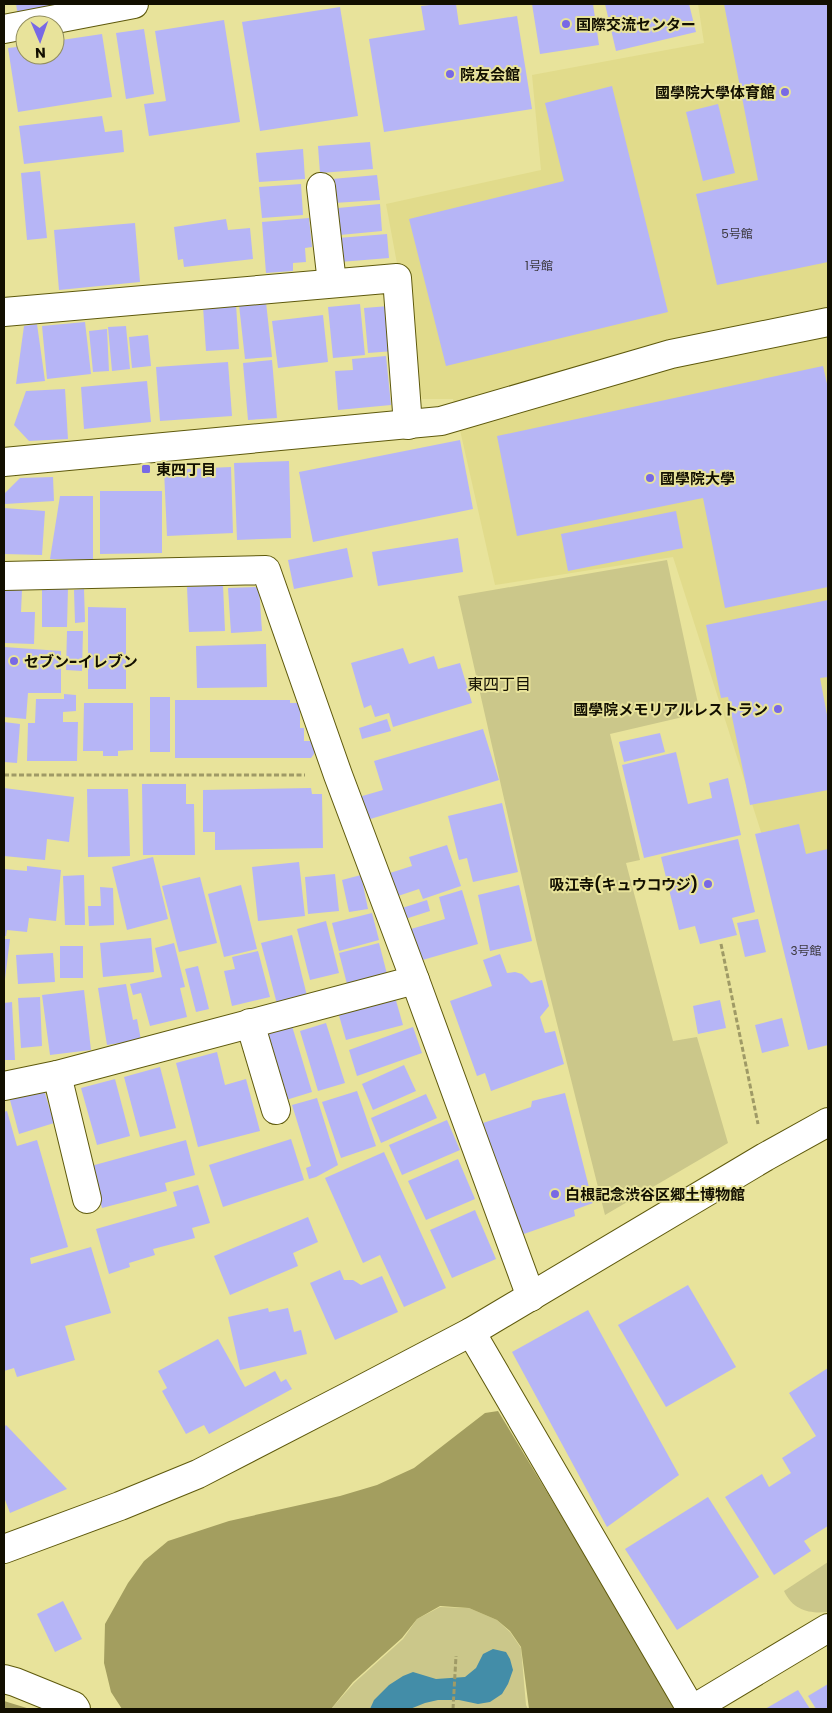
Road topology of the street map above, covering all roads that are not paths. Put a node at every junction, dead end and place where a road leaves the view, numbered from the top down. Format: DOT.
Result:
graph roads {
  1 [pos="134,4"];
  2 [pos="4,29"];
  3 [pos="321,187"];
  4 [pos="332,283"];
  5 [pos="4,312"];
  6 [pos="828,322"];
  7 [pos="408,425"];
  8 [pos="4,462"];
  9 [pos="4,576"];
  10 [pos="415,980"];
  11 [pos="250,1023"];
  12 [pos="57,1075"];
  13 [pos="4,1086"];
  14 [pos="276,1110"];
  15 [pos="828,1122"];
  16 [pos="87,1199"];
  17 [pos="531,1297"];
  18 [pos="471,1332"];
  19 [pos="4,1548"];
  20 [pos="828,1628"];
  21 [pos="4,1680"];
  22 [pos="76,1709"];
  23 [pos="692,1709"];
  1 -- 2 [label="street"];
  3 -- 4 [label="street"];
  4 -- 5 [label="street"];
  4 -- 7 [label="street"];
  6 -- 7 [label="street"];
  7 -- 8 [label="street"];
  9 -- 10 [label="street"];
  10 -- 11 [label="street"];
  10 -- 17 [label="street"];
  11 -- 12 [label="street"];
  11 -- 14 [label="street"];
  12 -- 13 [label="street"];
  12 -- 16 [label="street"];
  15 -- 17 [label="street"];
  17 -- 18 [label="street"];
  18 -- 19 [label="street"];
  18 -- 23 [label="street"];
  20 -- 23 [label="street"];
  21 -- 22 [label="street"];
}
